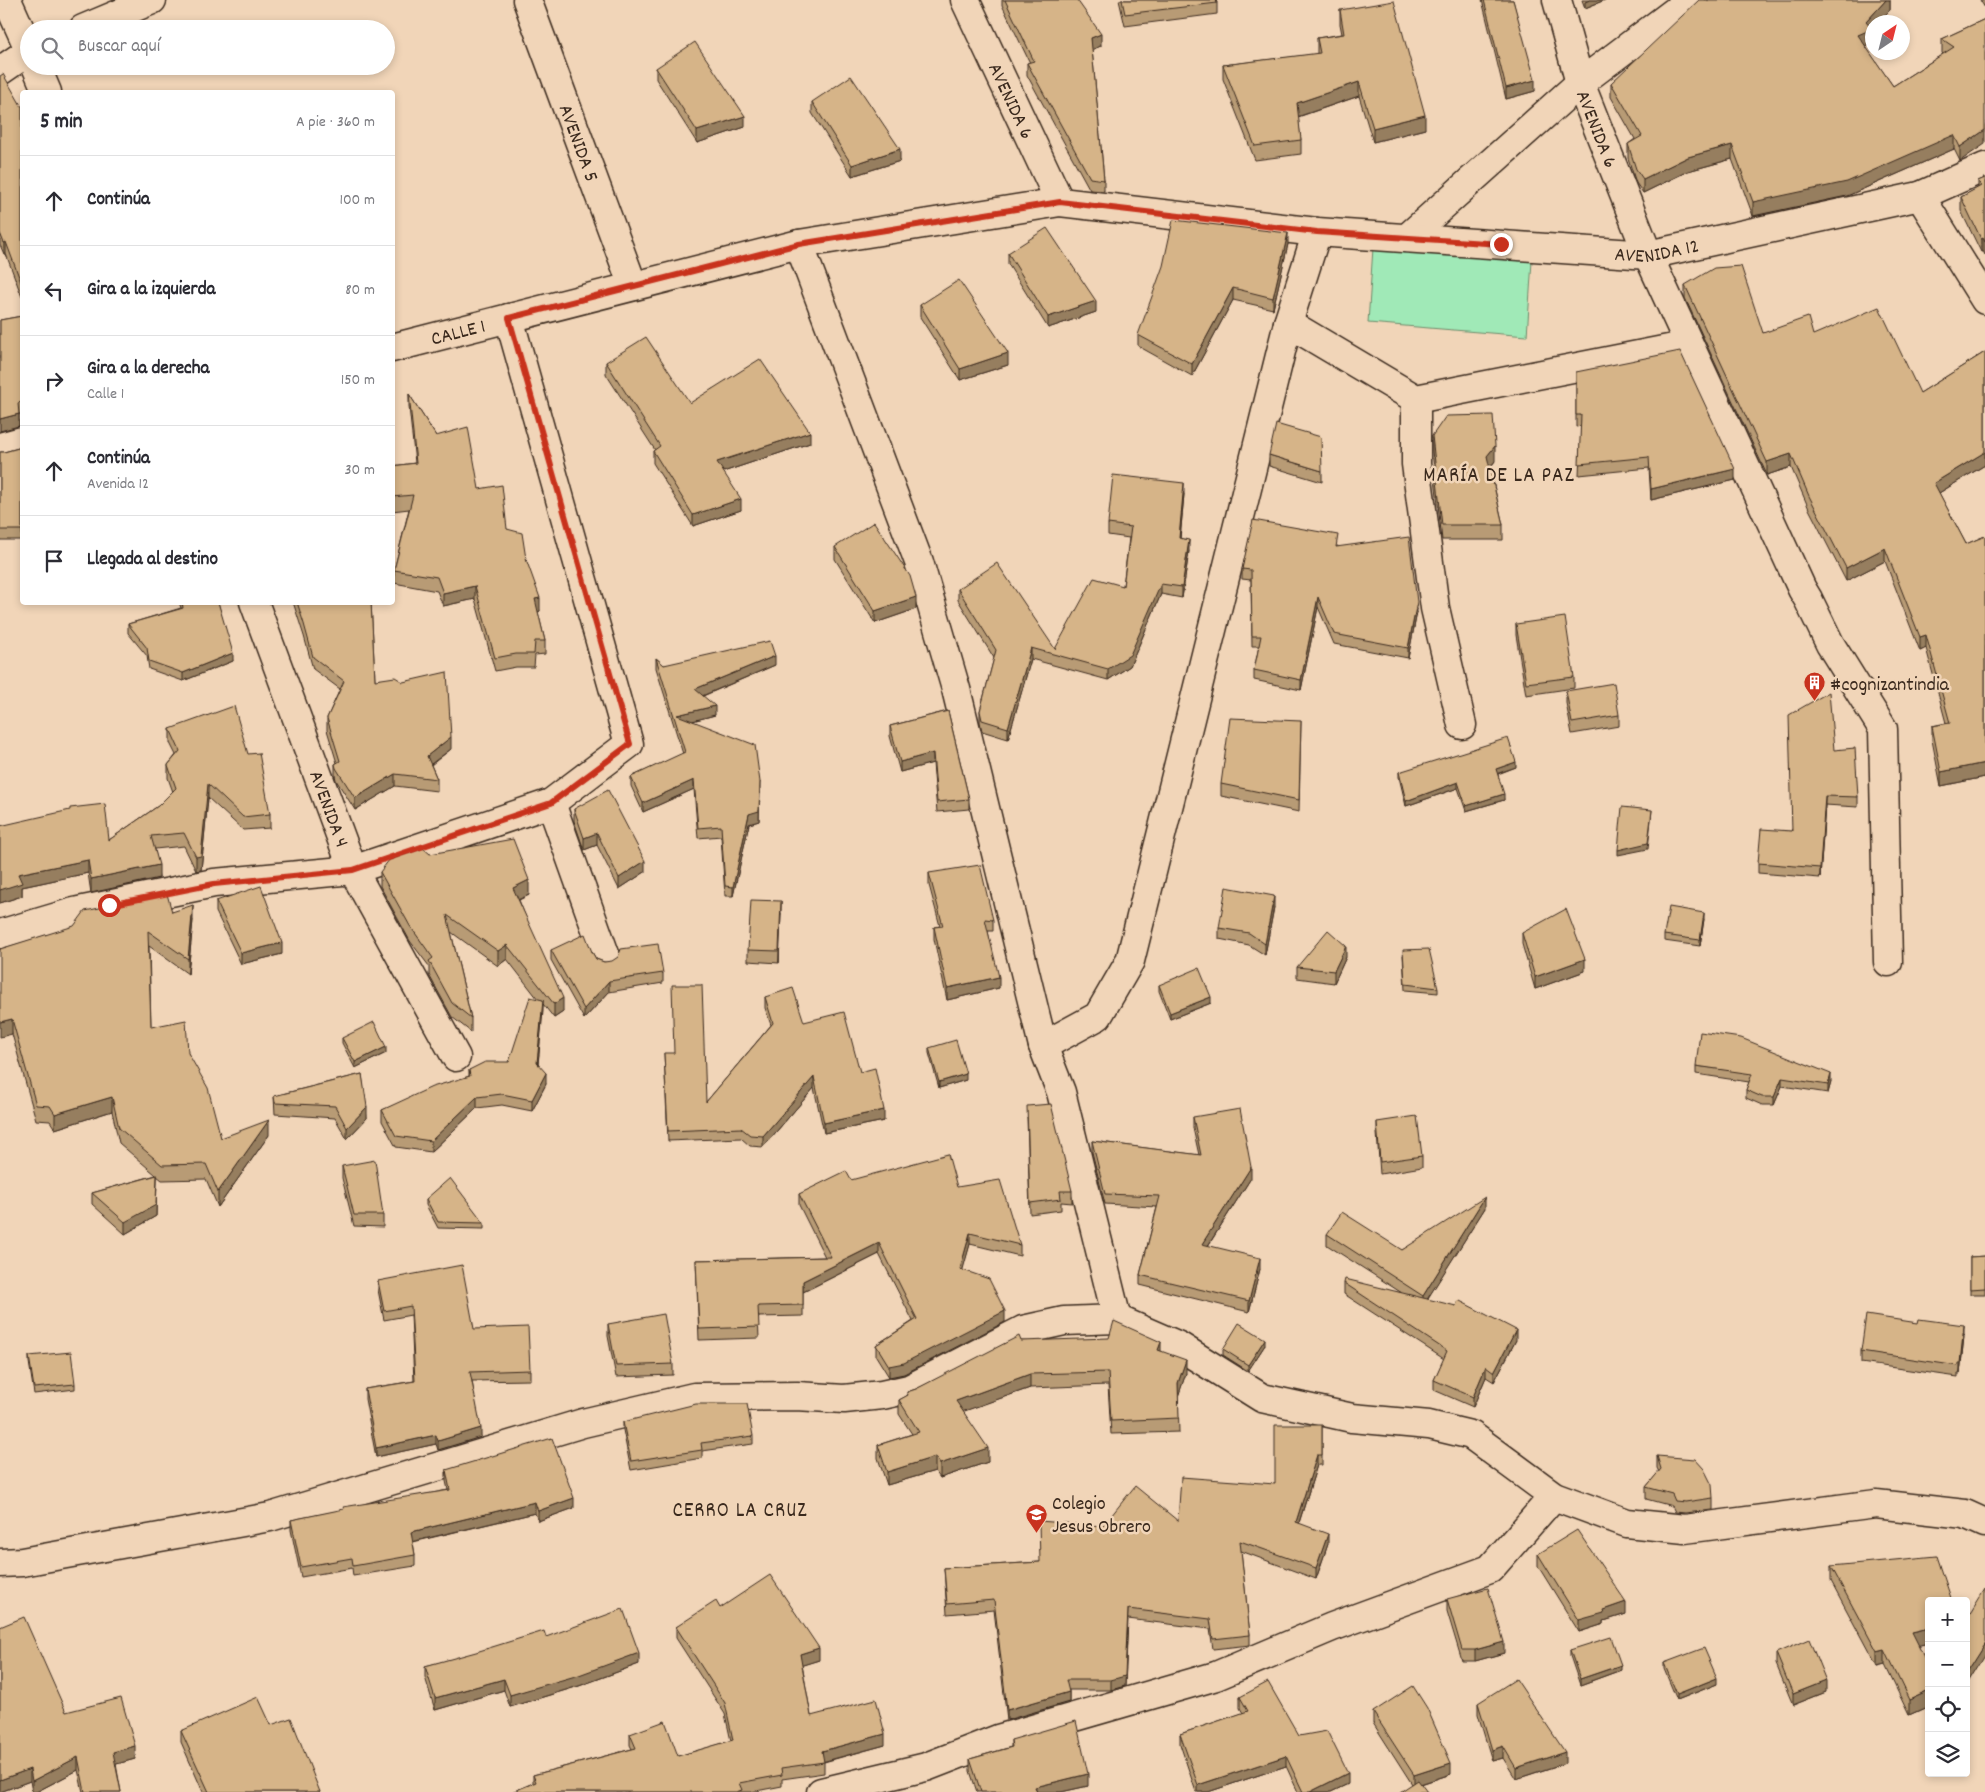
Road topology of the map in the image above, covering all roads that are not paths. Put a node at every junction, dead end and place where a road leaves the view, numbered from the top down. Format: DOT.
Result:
graph roads {
  1 [pos="7,0"];
  2 [pos="152,0"];
  3 [pos="527,0"];
  4 [pos="965,0"];
  5 [pos="1557,0"];
  6 [pos="1690,0"];
  7 [pos="104,20"];
  8 [pos="20,30"];
  9 [pos="20,57"];
  10 [pos="0,71"];
  11 [pos="40,75"];
  12 [pos="1580,83"];
  13 [pos="46,90"];
  14 [pos="1985,167"];
  15 [pos="1920,196"];
  16 [pos="1060,202"];
  17 [pos="1317,232"];
  18 [pos="1408,237"];
  19 [pos="799,244"];
  20 [pos="1648,255"];
  21 [pos="634,286"];
  22 [pos="1985,300"];
  23 [pos="509,318"];
  24 [pos="1288,323"];
  25 [pos="1689,345"];
  26 [pos="395,347"];
  27 [pos="1416,399"];
  28 [pos="20,442"];
  29 [pos="0,447"];
  30 [pos="255,605"];
  31 [pos="1462,725"];
  32 [pos="551,803"];
  33 [pos="353,870"];
  34 [pos="0,934"];
  35 [pos="606,957"];
  36 [pos="1888,962"];
  37 [pos="1043,1046"];
  38 [pos="456,1057"];
  39 [pos="1117,1319"];
  40 [pos="1554,1496"];
  41 [pos="1985,1523"];
  42 [pos="0,1563"];
  43 [pos="852,1788"];
  44 [pos="821,1792"];
  1 -- 8 [label="street"];
  2 -- 7 [label="street"];
  3 -- 21 [label="street, AVENIDA 5"];
  4 -- 16 [label="street, AVENIDA 6"];
  5 -- 12 [label="street, AVENIDA 6"];
  6 -- 12 [label="street"];
  9 -- 10 [label="street"];
  11 -- 13 [label="street"];
  12 -- 18 [label="street"];
  12 -- 20 [label="street, AVENIDA 6"];
  14 -- 15 [label="street, AVENIDA 12"];
  15 -- 20 [label="street, AVENIDA 12"];
  15 -- 22 [label="street"];
  16 -- 17 [label="street, CALLE 1"];
  16 -- 19 [label="street, CALLE 1"];
  17 -- 18 [label="street, AVENIDA 12"];
  17 -- 24 [label="street"];
  18 -- 20 [label="street, AVENIDA 12"];
  19 -- 21 [label="street, CALLE 1"];
  19 -- 37 [label="street"];
  20 -- 25 [label="street, AVENIDA 6"];
  21 -- 23 [label="street, CALLE 1"];
  23 -- 26 [label="street, CALLE 1"];
  23 -- 32 [label="street"];
  24 -- 27 [label="street"];
  24 -- 37 [label="street"];
  25 -- 27 [label="street"];
  25 -- 36 [label="street, AVENIDA 6"];
  27 -- 31 [label="street"];
  28 -- 29 [label="street"];
  30 -- 33 [label="street, AVENIDA 4"];
  32 -- 33 [label="street"];
  32 -- 35 [label="street"];
  33 -- 34 [label="street"];
  33 -- 38 [label="street, AVENIDA 4"];
  37 -- 39 [label="street"];
  39 -- 40 [label="street"];
  39 -- 42 [label="street"];
  40 -- 41 [label="street"];
  40 -- 43 [label="street"];
  43 -- 44 [label="street"];
}
